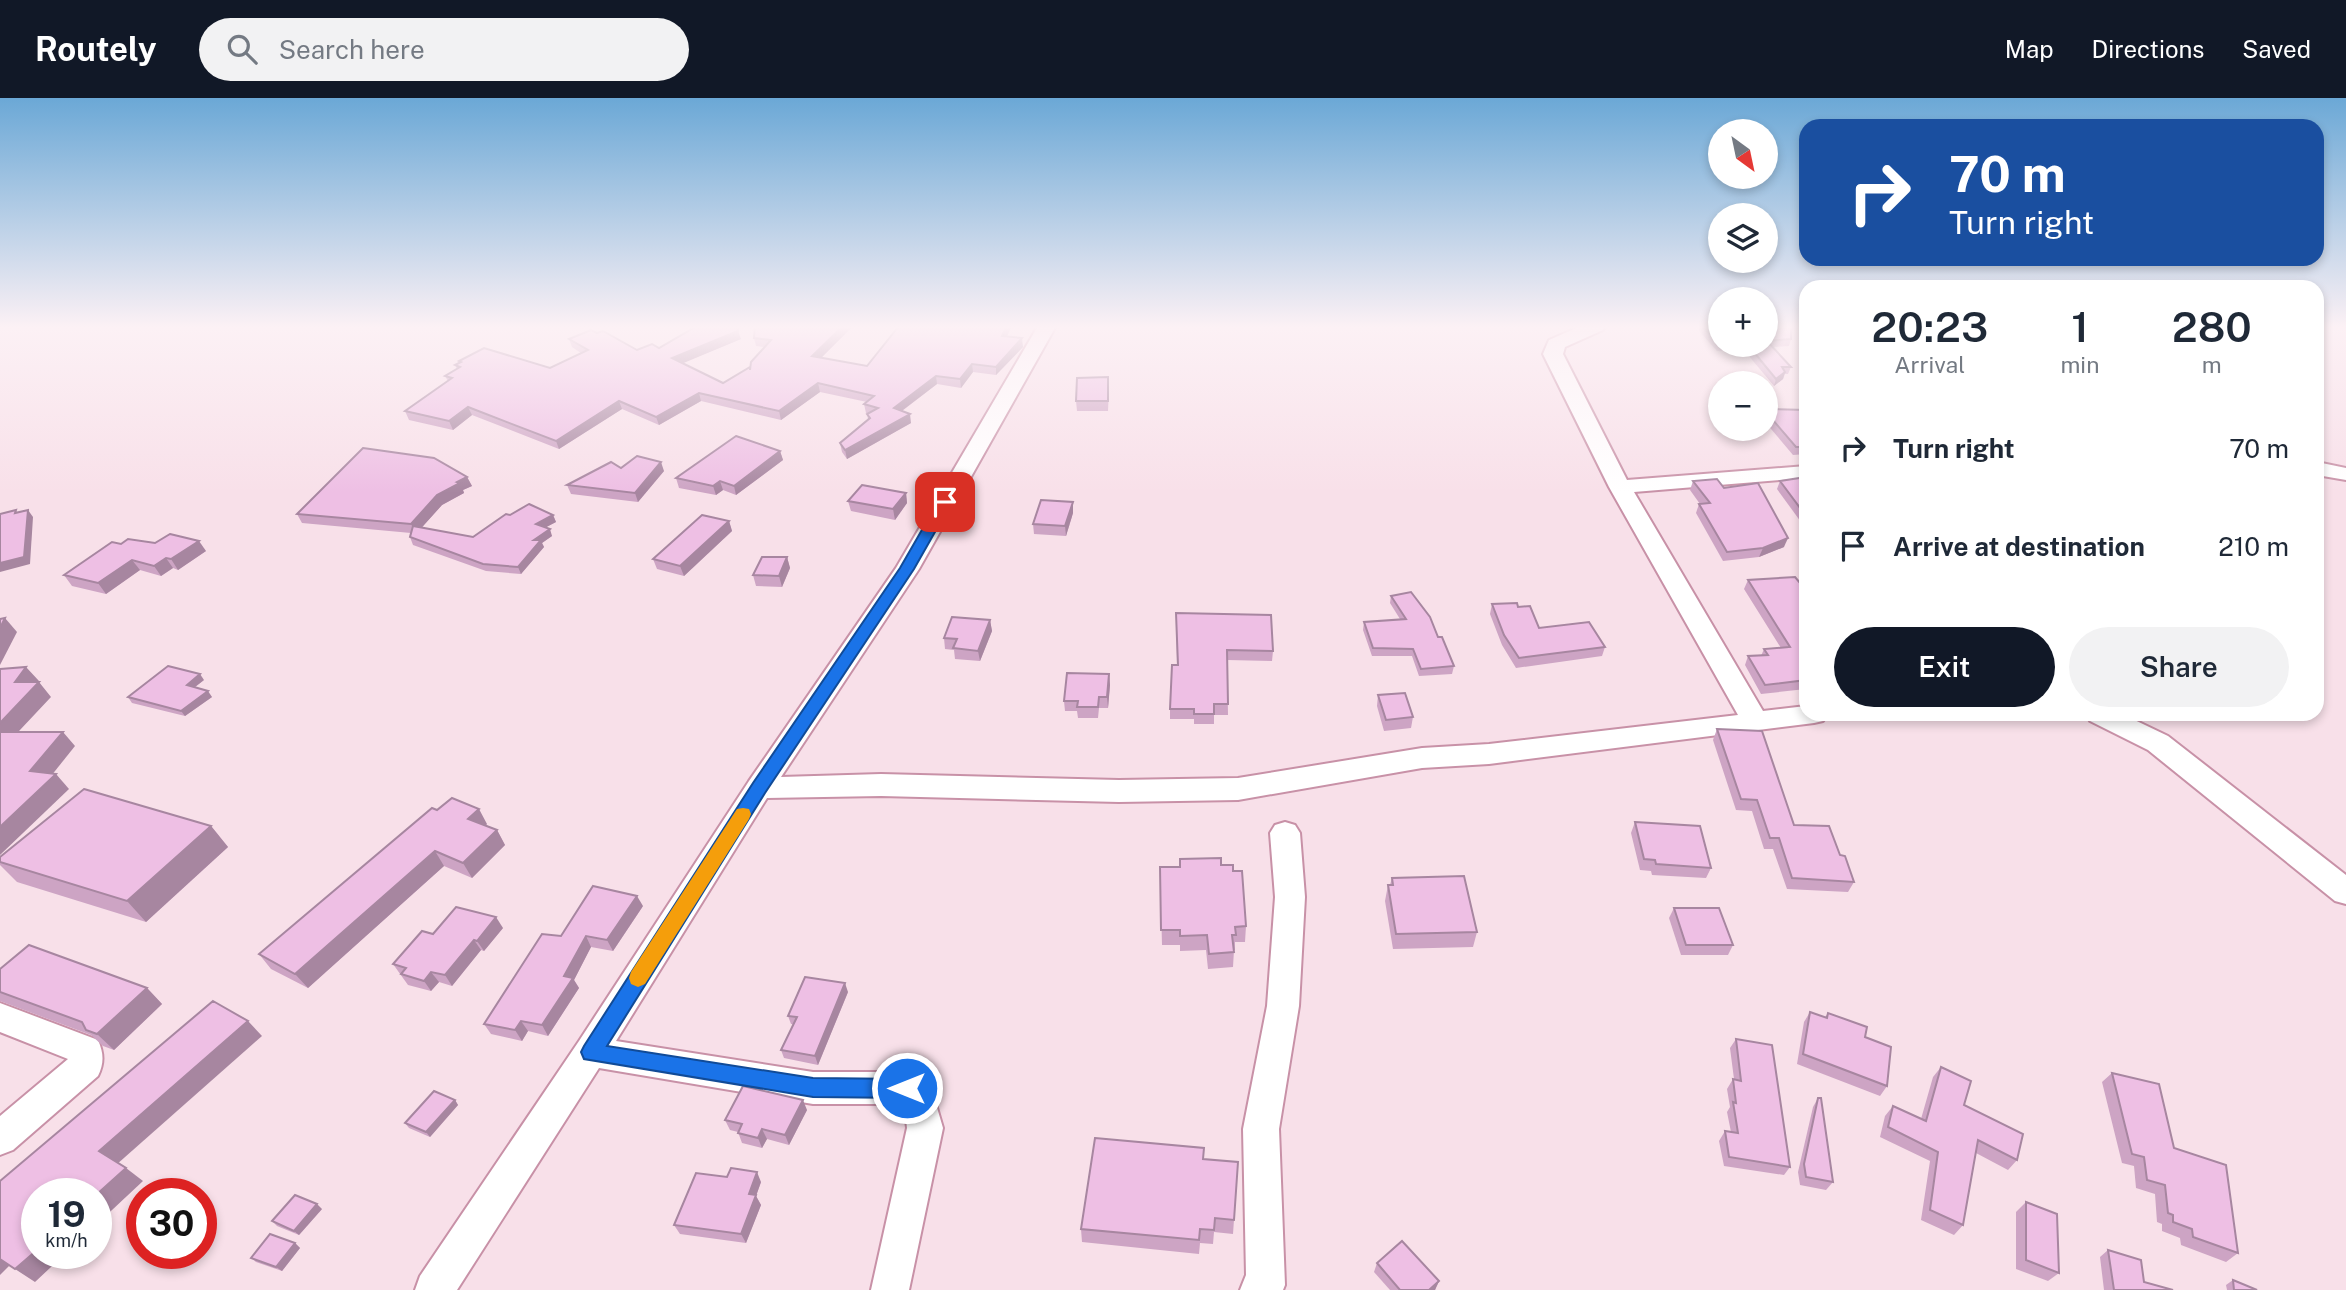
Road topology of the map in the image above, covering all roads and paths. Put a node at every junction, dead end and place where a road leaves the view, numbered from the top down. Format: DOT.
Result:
graph roads {
  1 [pos="1015,382"];
  2 [pos="1567,382"];
  3 [pos="2324,471"];
  4 [pos="1799,473"];
  5 [pos="2346,474"];
  6 [pos="1620,487"];
  7 [pos="1799,716"];
  8 [pos="2113,721"];
  9 [pos="1756,722"];
  10 [pos="759,788"];
  11 [pos="1285,833"];
  12 [pos="2346,892"];
  13 [pos="0,1017"];
  14 [pos="591,1052"];
  15 [pos="0,1138"];
  16 [pos="434,1290"];
  17 [pos="890,1290"];
  18 [pos="1259,1290"];
  1 -- 10 [label="street"];
  2 -- 6 [label="street"];
  3 -- 5 [label="street"];
  4 -- 6 [label="street"];
  6 -- 9 [label="street"];
  7 -- 9 [label="street"];
  8 -- 12 [label="street"];
  9 -- 10 [label="street"];
  10 -- 14 [label="street"];
  11 -- 18 [label="street"];
  13 -- 15 [label="street"];
  14 -- 16 [label="street"];
  14 -- 17 [label="street"];
}
